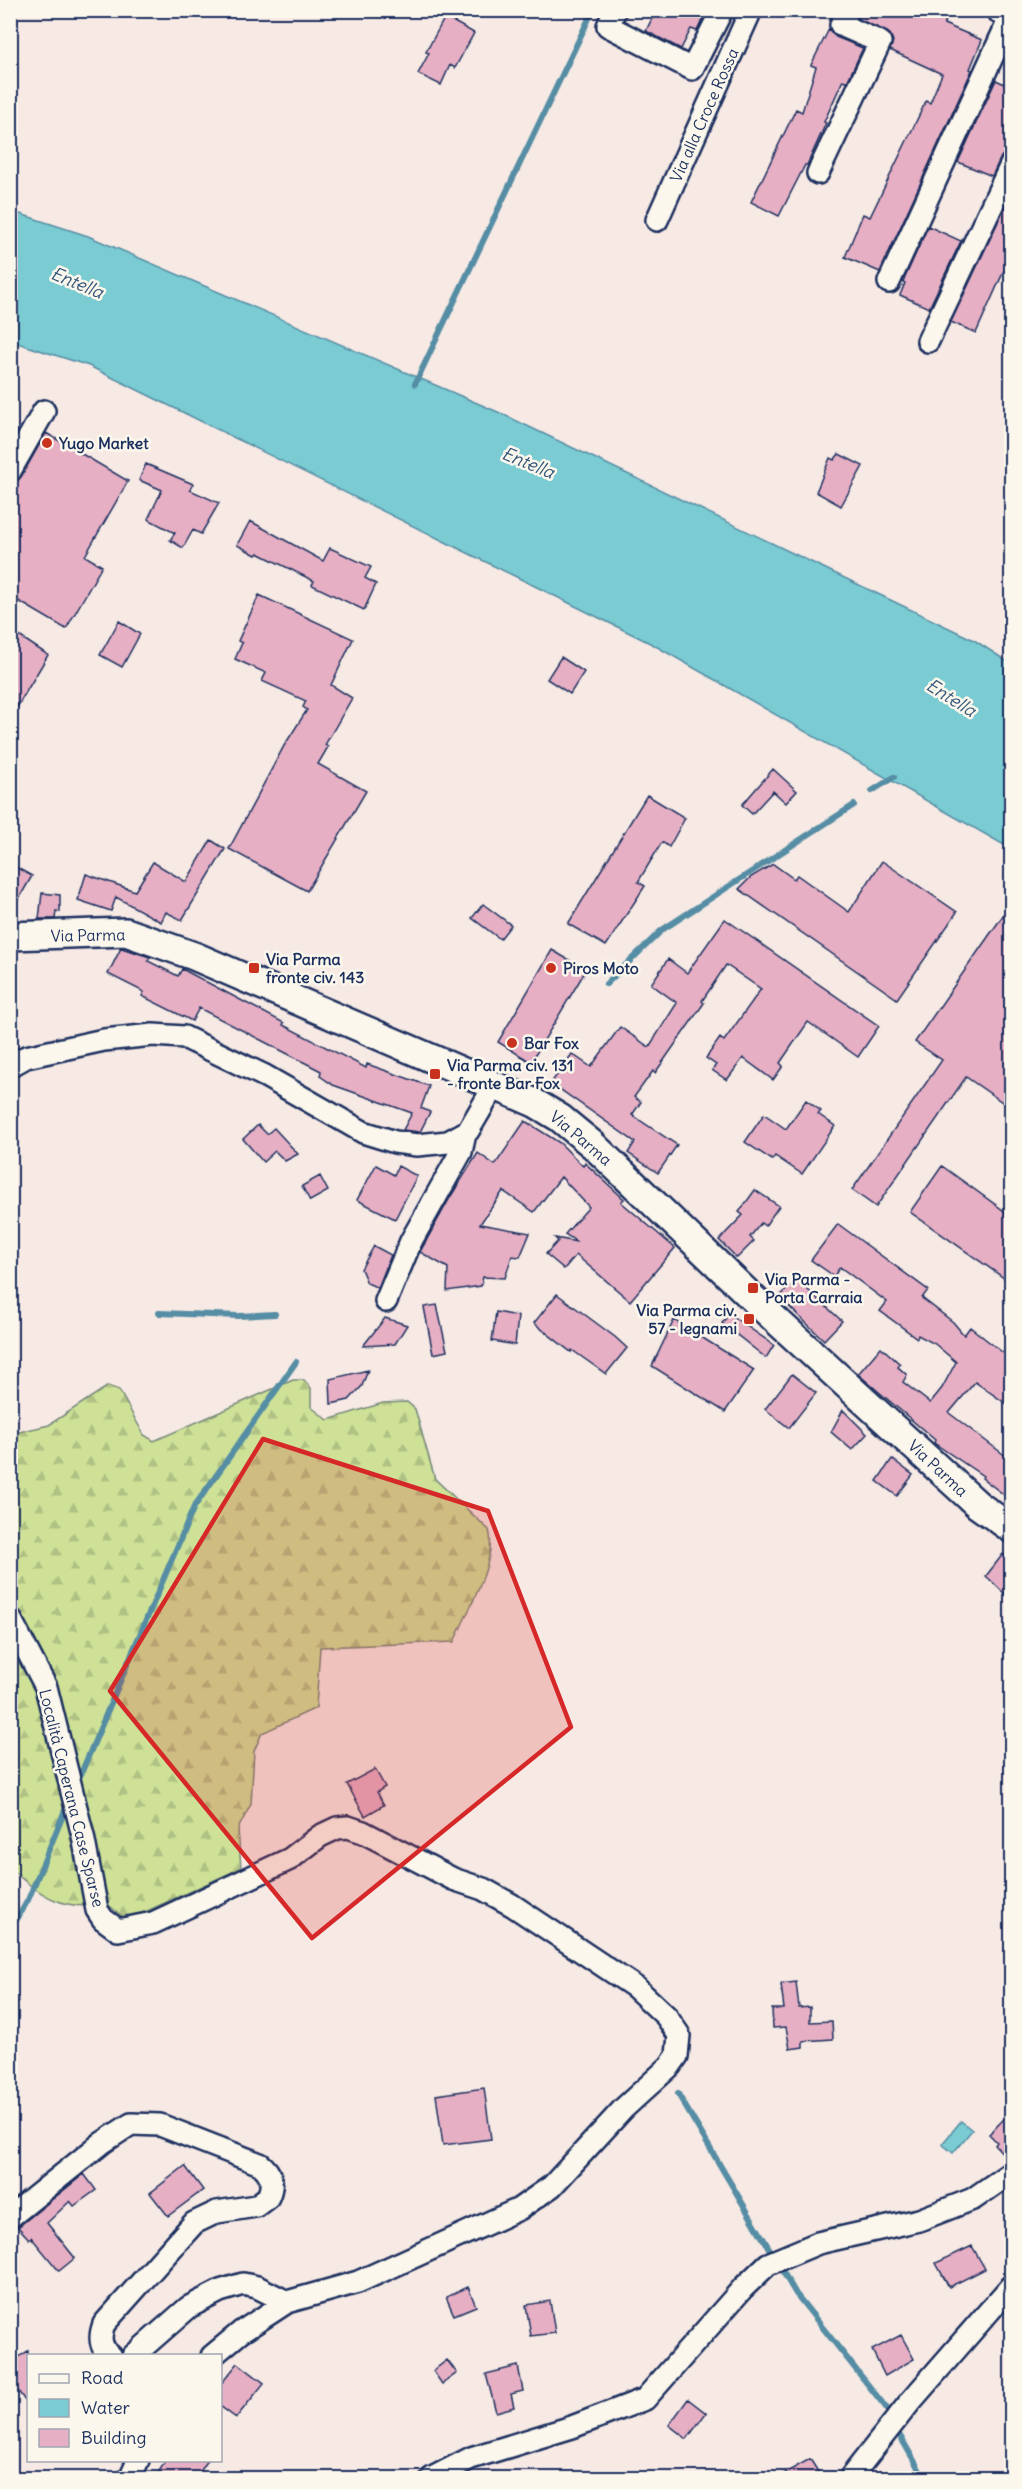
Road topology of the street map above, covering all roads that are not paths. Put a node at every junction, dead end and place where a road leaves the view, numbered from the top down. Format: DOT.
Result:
graph roads {
  1 [pos="615,10"];
  2 [pos="722,10"];
  3 [pos="751,10"];
  4 [pos="848,10"];
  5 [pos="1007,16"];
  6 [pos="1011,163"];
  7 [pos="818,173"];
  8 [pos="657,220"];
  9 [pos="889,282"];
  10 [pos="927,341"];
  11 [pos="44,411"];
  12 [pos="10,471"];
  13 [pos="10,936"];
  14 [pos="10,1066"];
  15 [pos="495,1085"];
  16 [pos="465,1134"];
  17 [pos="386,1301"];
  18 [pos="1011,1529"];
  19 [pos="10,1618"];
  20 [pos="1011,2172"];
  21 [pos="10,2217"];
  22 [pos="1011,2285"];
  23 [pos="287,2302"];
  24 [pos="110,2354"];
  25 [pos="134,2354"];
  26 [pos="213,2354"];
  27 [pos="137,2462"];
  28 [pos="130,2478"];
  29 [pos="432,2478"];
  30 [pos="850,2478"];
  1 -- 2 [label="street"];
  3 -- 8 [label="street, Via alla Croce Rossa"];
  4 -- 7 [label="street"];
  5 -- 9 [label="street"];
  6 -- 10 [label="street"];
  11 -- 12 [label="street"];
  13 -- 15 [label="main road, Via Parma"];
  14 -- 16 [label="street"];
  15 -- 16 [label="street"];
  15 -- 18 [label="main road, Via Parma"];
  16 -- 17 [label="street"];
  19 -- 23 [label="street, Località Caperana Case Sparse"];
  20 -- 29 [label="street"];
  21 -- 24 [label="street"];
  22 -- 30 [label="street"];
  23 -- 25 [label="street"];
  23 -- 26 [label="street, Località Caperana Case Sparse"];
  27 -- 28 [label="street"];
}
